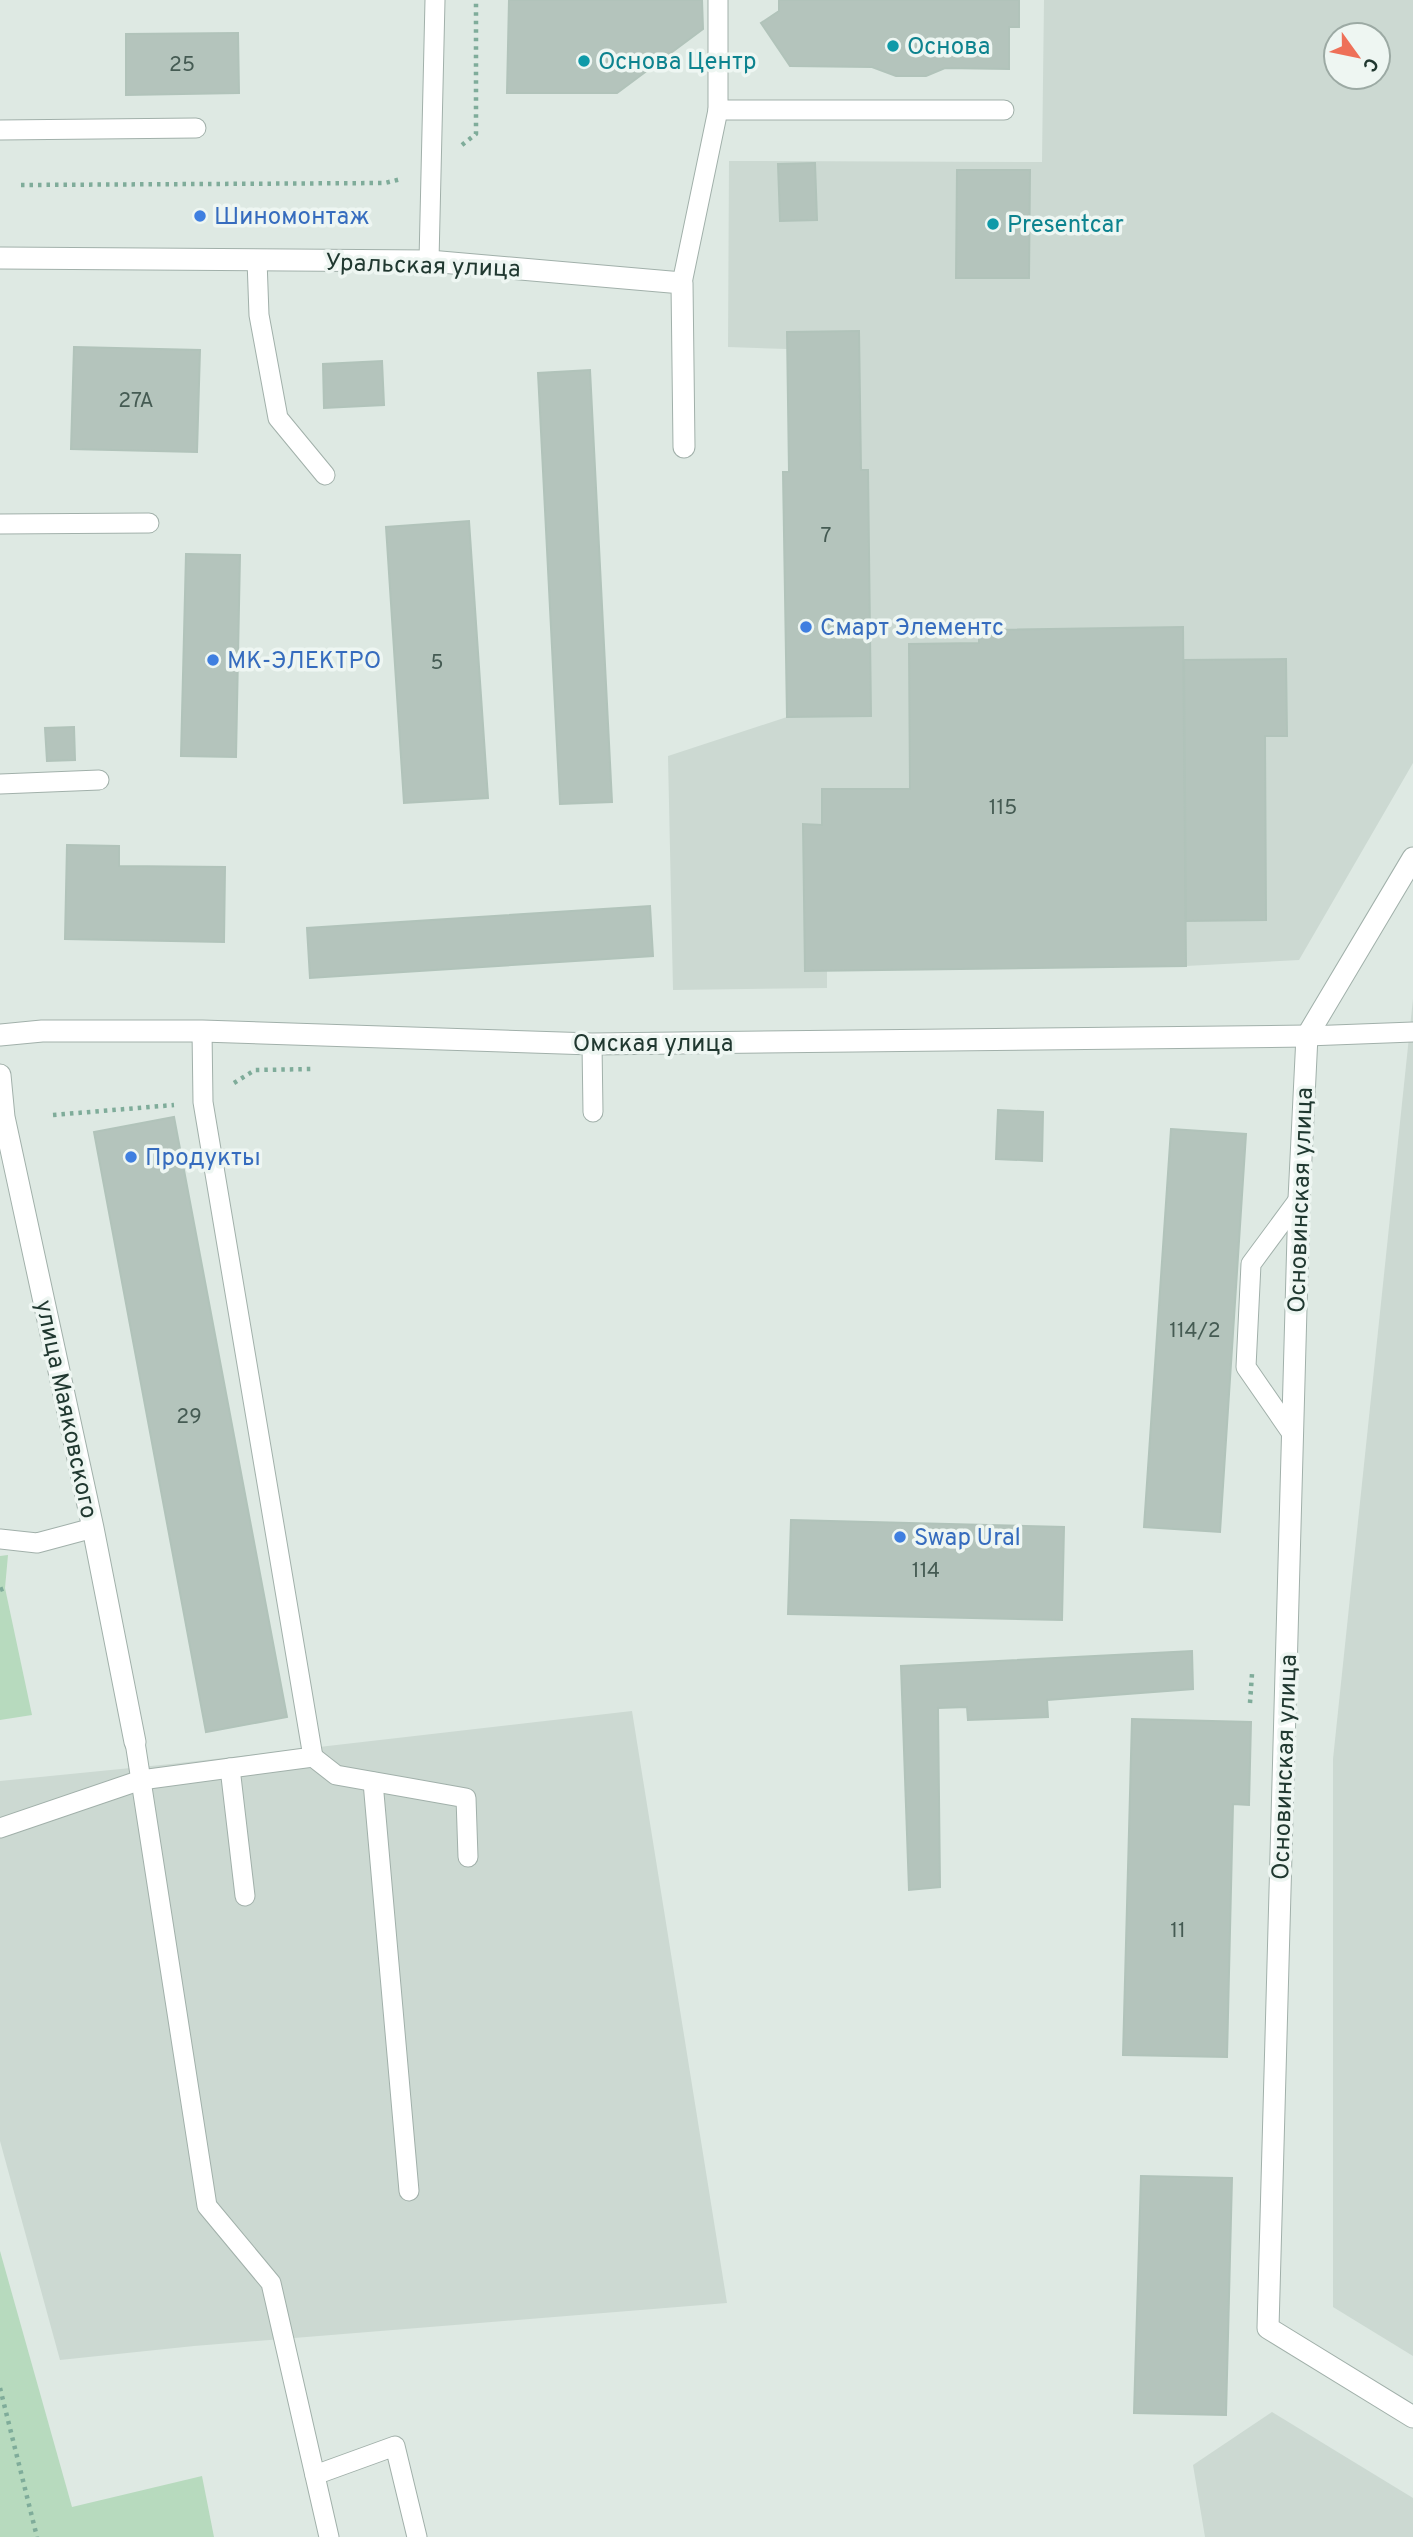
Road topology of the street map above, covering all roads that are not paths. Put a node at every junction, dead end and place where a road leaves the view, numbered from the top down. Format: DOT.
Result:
graph roads {
  1 [pos="435,0"];
  2 [pos="718,0"];
  3 [pos="718,110"];
  4 [pos="1004,110"];
  5 [pos="196,128"];
  6 [pos="0,130"];
  7 [pos="0,258"];
  8 [pos="257,260"];
  9 [pos="429,261"];
  10 [pos="682,283"];
  11 [pos="684,447"];
  12 [pos="325,475"];
  13 [pos="149,523"];
  14 [pos="0,524"];
  15 [pos="99,780"];
  16 [pos="0,784"];
  17 [pos="1413,858"];
  18 [pos="202,1031"];
  19 [pos="1413,1032"];
  20 [pos="0,1035"];
  21 [pos="1307,1036"];
  22 [pos="592,1044"];
  23 [pos="0,1075"];
  24 [pos="593,1112"];
  25 [pos="1299,1199"];
  26 [pos="1293,1435"];
  27 [pos="93,1528"];
  28 [pos="0,1539"];
  29 [pos="135,1742"];
  30 [pos="313,1758"];
  31 [pos="230,1768"];
  32 [pos="141,1780"];
  33 [pos="373,1782"];
  34 [pos="0,1828"];
  35 [pos="468,1857"];
  36 [pos="245,1896"];
  37 [pos="409,2191"];
  38 [pos="1413,2417"];
  39 [pos="315,2474"];
  40 [pos="329,2537"];
  41 [pos="417,2537"];
  1 -- 9 [label="lane"];
  2 -- 3 [label="lane"];
  3 -- 4 [label="lane"];
  3 -- 10 [label="lane"];
  5 -- 6 [label="lane"];
  7 -- 8 [label="street, Уральская улица"];
  8 -- 9 [label="street, Уральская улица"];
  8 -- 12 [label="lane"];
  9 -- 10 [label="street, Уральская улица"];
  10 -- 11 [label="street"];
  13 -- 14 [label="lane"];
  15 -- 16 [label="lane"];
  17 -- 21 [label="street"];
  18 -- 20 [label="street, Омская улица"];
  18 -- 22 [label="street, Омская улица"];
  18 -- 30 [label="lane"];
  19 -- 21 [label="lane"];
  21 -- 22 [label="street, Омская улица"];
  21 -- 25 [label="street, Основинская улица"];
  22 -- 24 [label="lane"];
  23 -- 27 [label="street, улица Маяковского"];
  25 -- 26 [label="street, Основинская улица"];
  25 -- 26 [label="lane"];
  26 -- 38 [label="street, Основинская улица"];
  27 -- 28 [label="lane"];
  27 -- 29 [label="street, улица Маяковского"];
  29 -- 32 [label="lane"];
  30 -- 31 [label="lane"];
  30 -- 33 [label="lane"];
  31 -- 32 [label="lane"];
  31 -- 36 [label="lane"];
  32 -- 34 [label="lane"];
  32 -- 39 [label="lane"];
  33 -- 35 [label="lane"];
  33 -- 37 [label="lane"];
  39 -- 40 [label="lane"];
  39 -- 41 [label="lane"];
}
